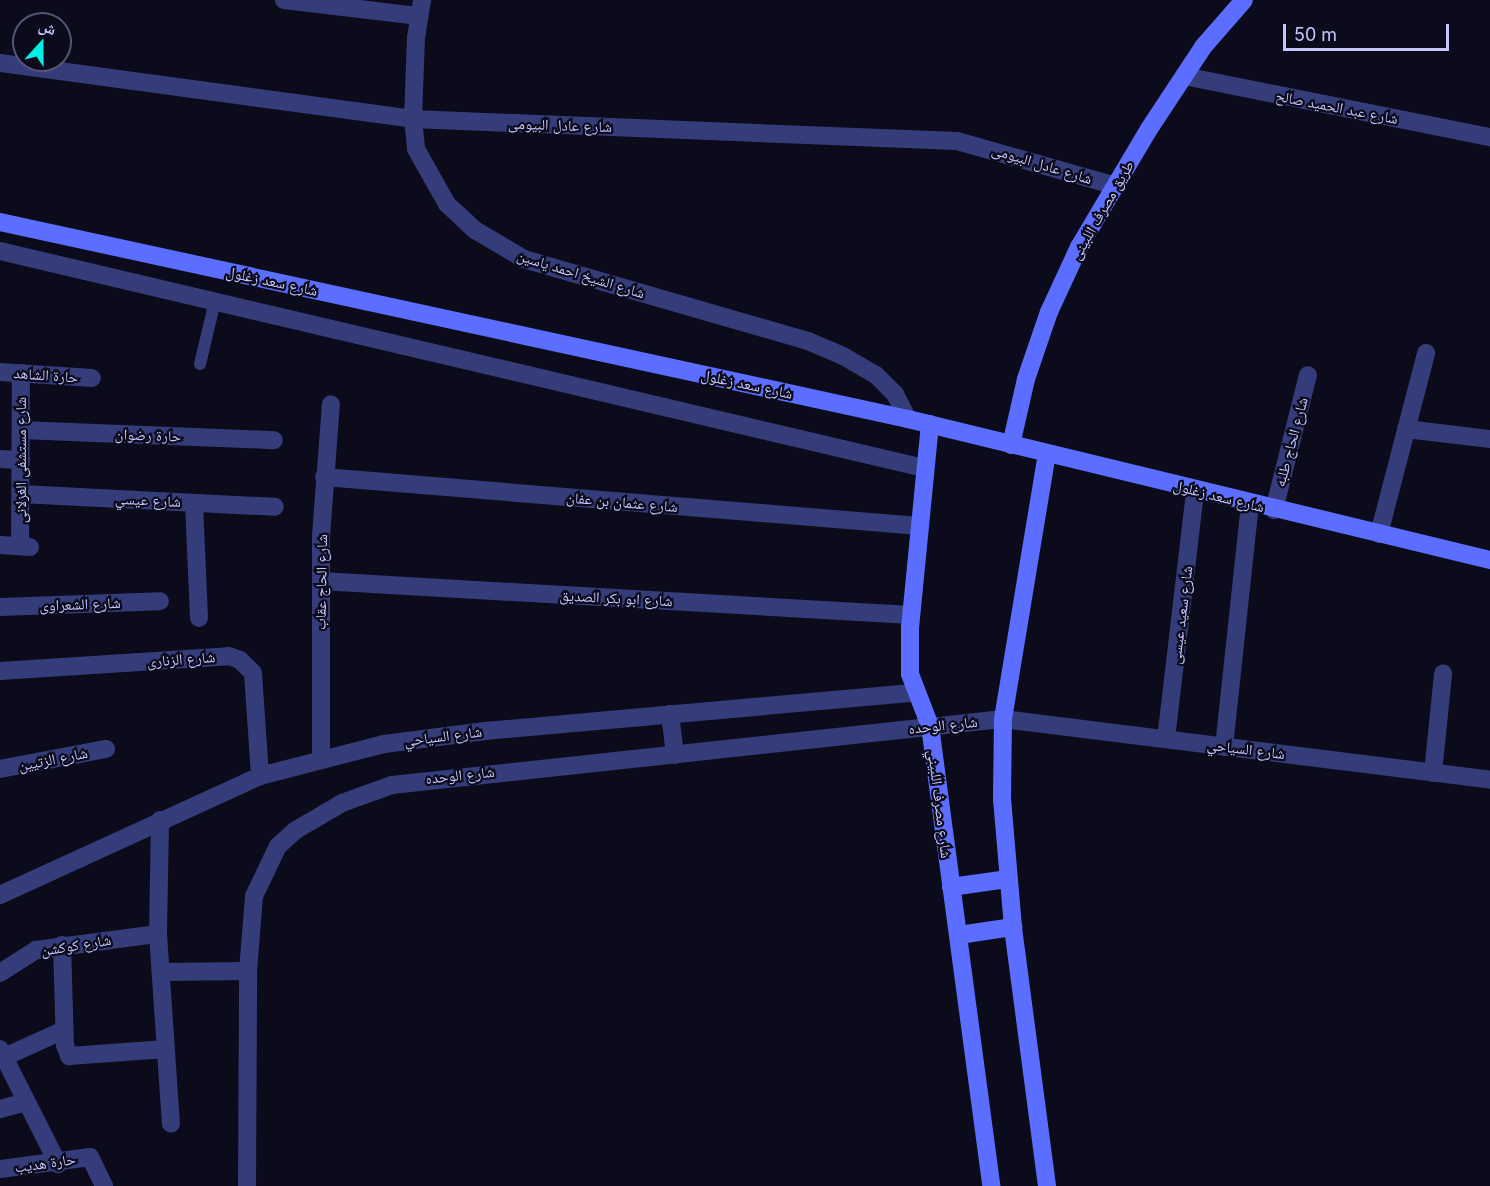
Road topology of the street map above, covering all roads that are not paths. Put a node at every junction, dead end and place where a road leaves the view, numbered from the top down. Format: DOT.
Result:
graph roads {
  1 [pos="284,0"];
  2 [pos="1244,0"];
  3 [pos="420,8"];
  4 [pos="0,63"];
  5 [pos="1184,76"];
  6 [pos="413,119"];
  7 [pos="1490,138"];
  8 [pos="1116,186"];
  9 [pos="0,222"];
  10 [pos="0,251"];
  11 [pos="215,301"];
  12 [pos="1426,352"];
  13 [pos="200,364"];
  14 [pos="0,372"];
  15 [pos="21,373"];
  16 [pos="1308,375"];
  17 [pos="92,378"];
  18 [pos="331,404"];
  19 [pos="908,419"];
  20 [pos="930,424"];
  21 [pos="1406,429"];
  22 [pos="21,430"];
  23 [pos="1490,439"];
  24 [pos="274,440"];
  25 [pos="1011,445"];
  26 [pos="1047,453"];
  27 [pos="0,459"];
  28 [pos="21,460"];
  29 [pos="924,468"];
  30 [pos="324,477"];
  31 [pos="1196,490"];
  32 [pos="21,494"];
  33 [pos="194,503"];
  34 [pos="1250,504"];
  35 [pos="275,507"];
  36 [pos="1274,510"];
  37 [pos="919,526"];
  38 [pos="1379,534"];
  39 [pos="0,545"];
  40 [pos="1490,561"];
  41 [pos="321,581"];
  42 [pos="160,601"];
  43 [pos="0,607"];
  44 [pos="911,615"];
  45 [pos="199,618"];
  46 [pos="0,671"];
  47 [pos="1443,674"];
  48 [pos="915,693"];
  49 [pos="670,714"];
  50 [pos="1003,719"];
  51 [pos="930,726"];
  52 [pos="1166,739"];
  53 [pos="1224,747"];
  54 [pos="106,749"];
  55 [pos="675,755"];
  56 [pos="321,760"];
  57 [pos="0,769"];
  58 [pos="1433,773"];
  59 [pos="260,776"];
  60 [pos="1490,780"];
  61 [pos="160,820"];
  62 [pos="1008,879"];
  63 [pos="951,887"];
  64 [pos="0,895"];
  65 [pos="1013,927"];
  66 [pos="158,934"];
  67 [pos="958,935"];
  68 [pos="62,945"];
  69 [pos="248,971"];
  70 [pos="161,972"];
  71 [pos="0,974"];
  72 [pos="64,1030"];
  73 [pos="166,1049"];
  74 [pos="2,1055"];
  75 [pos="26,1102"];
  76 [pos="0,1109"];
  77 [pos="171,1124"];
  78 [pos="58,1164"];
  79 [pos="0,1169"];
  80 [pos="104,1186"];
  81 [pos="247,1186"];
  82 [pos="991,1186"];
  83 [pos="1047,1186"];
  1 -- 3 [label="street"];
  2 -- 5 [label="main road, طريق مصرف اللبينى"];
  3 -- 6 [label="street, شارع الشيخ احمد ياسين"];
  4 -- 6 [label="street, شارع عادل البيومى"];
  5 -- 7 [label="street, شارع عبد الحميد صالح"];
  5 -- 8 [label="main road, طريق مصرف اللبينى"];
  6 -- 8 [label="street, شارع عادل البيومى"];
  6 -- 19 [label="street, شارع الشيخ احمد ياسين"];
  8 -- 25 [label="main road, طريق مصرف اللبينى"];
  9 -- 19 [label="main road, شارع سعد زغلول"];
  10 -- 11 [label="street"];
  11 -- 13 [label="lane"];
  11 -- 29 [label="street"];
  12 -- 21 [label="street"];
  14 -- 15 [label="street, حارة الشاهد"];
  15 -- 17 [label="street, حارة الشاهد"];
  15 -- 22 [label="street, شارع مستشفى الغزلانى"];
  16 -- 36 [label="street, شارع الحاج طلبه"];
  18 -- 30 [label="street, شارع الحاج عقاب"];
  19 -- 20 [label="main road, شارع سعد زغلول"];
  20 -- 25 [label="main road, شارع سعد زغلول"];
  20 -- 29 [label="main road, شارع مصرف اللبيني"];
  21 -- 23 [label="street"];
  21 -- 38 [label="street"];
  22 -- 24 [label="street, حارة رضوان"];
  22 -- 28 [label="street, شارع مستشفى الغزلانى"];
  25 -- 26 [label="main road, شارع سعد زغلول"];
  26 -- 31 [label="main road, شارع سعد زغلول"];
  26 -- 50 [label="main road"];
  27 -- 28 [label="street"];
  28 -- 32 [label="street, شارع مستشفى الغزلانى"];
  29 -- 37 [label="main road, شارع مصرف اللبيني"];
  30 -- 37 [label="street, شارع عثمان بن عفان"];
  30 -- 41 [label="street, شارع الحاج عقاب"];
  31 -- 34 [label="main road, شارع سعد زغلول"];
  31 -- 52 [label="street, شارع سعيد عيسى"];
  32 -- 33 [label="street, شارع عيسي"];
  32 -- 39 [label="street, شارع مستشفى الغزلانى"];
  33 -- 35 [label="street, شارع عيسي"];
  33 -- 45 [label="street"];
  34 -- 36 [label="main road, شارع سعد زغلول"];
  34 -- 53 [label="street"];
  36 -- 38 [label="main road, شارع سعد زغلول"];
  37 -- 44 [label="main road, شارع مصرف اللبيني"];
  38 -- 40 [label="main road, شارع سعد زغلول"];
  41 -- 44 [label="street, شارع ابو بكر الصديق"];
  41 -- 56 [label="street, شارع الحاج عقاب"];
  42 -- 43 [label="street, شارع الشعراوى"];
  44 -- 48 [label="main road, شارع مصرف اللبيني"];
  46 -- 59 [label="street, شارع الزنارى"];
  47 -- 58 [label="street"];
  48 -- 49 [label="street, شارع السياحي"];
  48 -- 51 [label="main road, شارع مصرف اللبيني"];
  49 -- 55 [label="street"];
  49 -- 56 [label="street, شارع السياحي"];
  50 -- 51 [label="street, شارع الوحده"];
  50 -- 52 [label="street, شارع السياحي"];
  50 -- 62 [label="main road"];
  51 -- 55 [label="street, شارع الوحده"];
  51 -- 63 [label="main road, شارع مصرف اللبيني"];
  52 -- 53 [label="street, شارع السياحي"];
  53 -- 58 [label="street, شارع السياحي"];
  54 -- 57 [label="street, شارع الزتيين"];
  55 -- 69 [label="street, شارع الوحده"];
  56 -- 59 [label="street, شارع السياحي"];
  58 -- 60 [label="street, شارع السياحي"];
  59 -- 61 [label="street, شارع السياحي"];
  61 -- 64 [label="street, شارع السياحي"];
  61 -- 66 [label="street"];
  62 -- 63 [label="main road"];
  62 -- 65 [label="main road"];
  63 -- 67 [label="main road, شارع مصرف اللبيني"];
  65 -- 67 [label="main road"];
  65 -- 83 [label="main road"];
  66 -- 68 [label="street, شارع كوكشن"];
  66 -- 70 [label="street"];
  67 -- 82 [label="main road, شارع مصرف اللبيني"];
  68 -- 71 [label="street, شارع كوكشن"];
  68 -- 72 [label="street"];
  69 -- 70 [label="street"];
  69 -- 81 [label="street, شارع الوحده"];
  70 -- 73 [label="street"];
  72 -- 73 [label="street"];
  72 -- 74 [label="street"];
  73 -- 77 [label="street"];
  74 -- 75 [label="street"];
  75 -- 76 [label="street"];
  75 -- 78 [label="street"];
  78 -- 79 [label="street, حارة هديب"];
  78 -- 80 [label="street, حارة هديب"];
}
